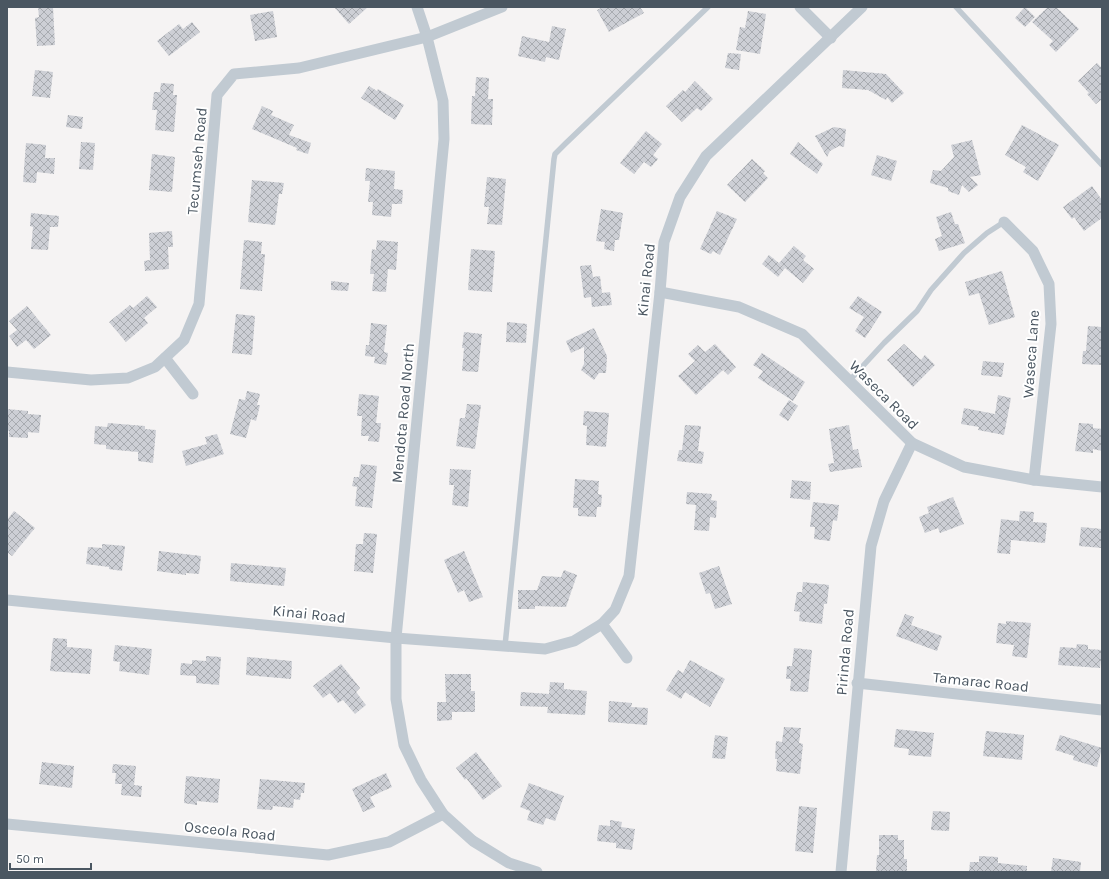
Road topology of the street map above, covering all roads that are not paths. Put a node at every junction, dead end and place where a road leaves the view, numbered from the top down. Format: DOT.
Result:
graph roads {
  1 [pos="417,7"];
  2 [pos="502,7"];
  3 [pos="708,7"];
  4 [pos="800,7"];
  5 [pos="862,7"];
  6 [pos="956,7"];
  7 [pos="427,37"];
  8 [pos="830,38"];
  9 [pos="1102,166"];
  10 [pos="1004,222"];
  11 [pos="660,292"];
  12 [pos="165,358"];
  13 [pos="7,372"];
  14 [pos="849,381"];
  15 [pos="193,394"];
  16 [pos="912,443"];
  17 [pos="1034,480"];
  18 [pos="1102,487"];
  19 [pos="7,600"];
  20 [pos="602,624"];
  21 [pos="396,638"];
  22 [pos="504,646"];
  23 [pos="627,658"];
  24 [pos="857,683"];
  25 [pos="1102,710"];
  26 [pos="443,814"];
  27 [pos="7,824"];
  28 [pos="538,872"];
  29 [pos="841,872"];
  1 -- 7 [label="street, Mendota Road North"];
  2 -- 7 [label="street, Tecumseh Road"];
  3 -- 22 [label="lane"];
  4 -- 8 [label="street"];
  5 -- 8 [label="street, Kinai Road"];
  6 -- 9 [label="lane"];
  7 -- 12 [label="street, Tecumseh Road"];
  7 -- 21 [label="street, Mendota Road North"];
  8 -- 11 [label="street, Kinai Road"];
  10 -- 14 [label="lane"];
  10 -- 17 [label="street, Waseca Lane"];
  11 -- 14 [label="street, Waseca Road"];
  11 -- 20 [label="street, Kinai Road"];
  12 -- 13 [label="street, Tecumseh Road"];
  12 -- 15 [label="street"];
  14 -- 16 [label="street, Waseca Road"];
  16 -- 17 [label="street, Waseca Road"];
  16 -- 24 [label="street, Pirinda Road"];
  17 -- 18 [label="street, Waseca Road"];
  19 -- 21 [label="street, Kinai Road"];
  20 -- 22 [label="street, Kinai Road"];
  20 -- 23 [label="street"];
  21 -- 22 [label="street, Kinai Road"];
  21 -- 26 [label="street, Mendota Road North"];
  24 -- 25 [label="street, Tamarac Road"];
  24 -- 29 [label="street, Pirinda Road"];
  26 -- 27 [label="street, Osceola Road"];
  26 -- 28 [label="street, Mendota Road North"];
}
